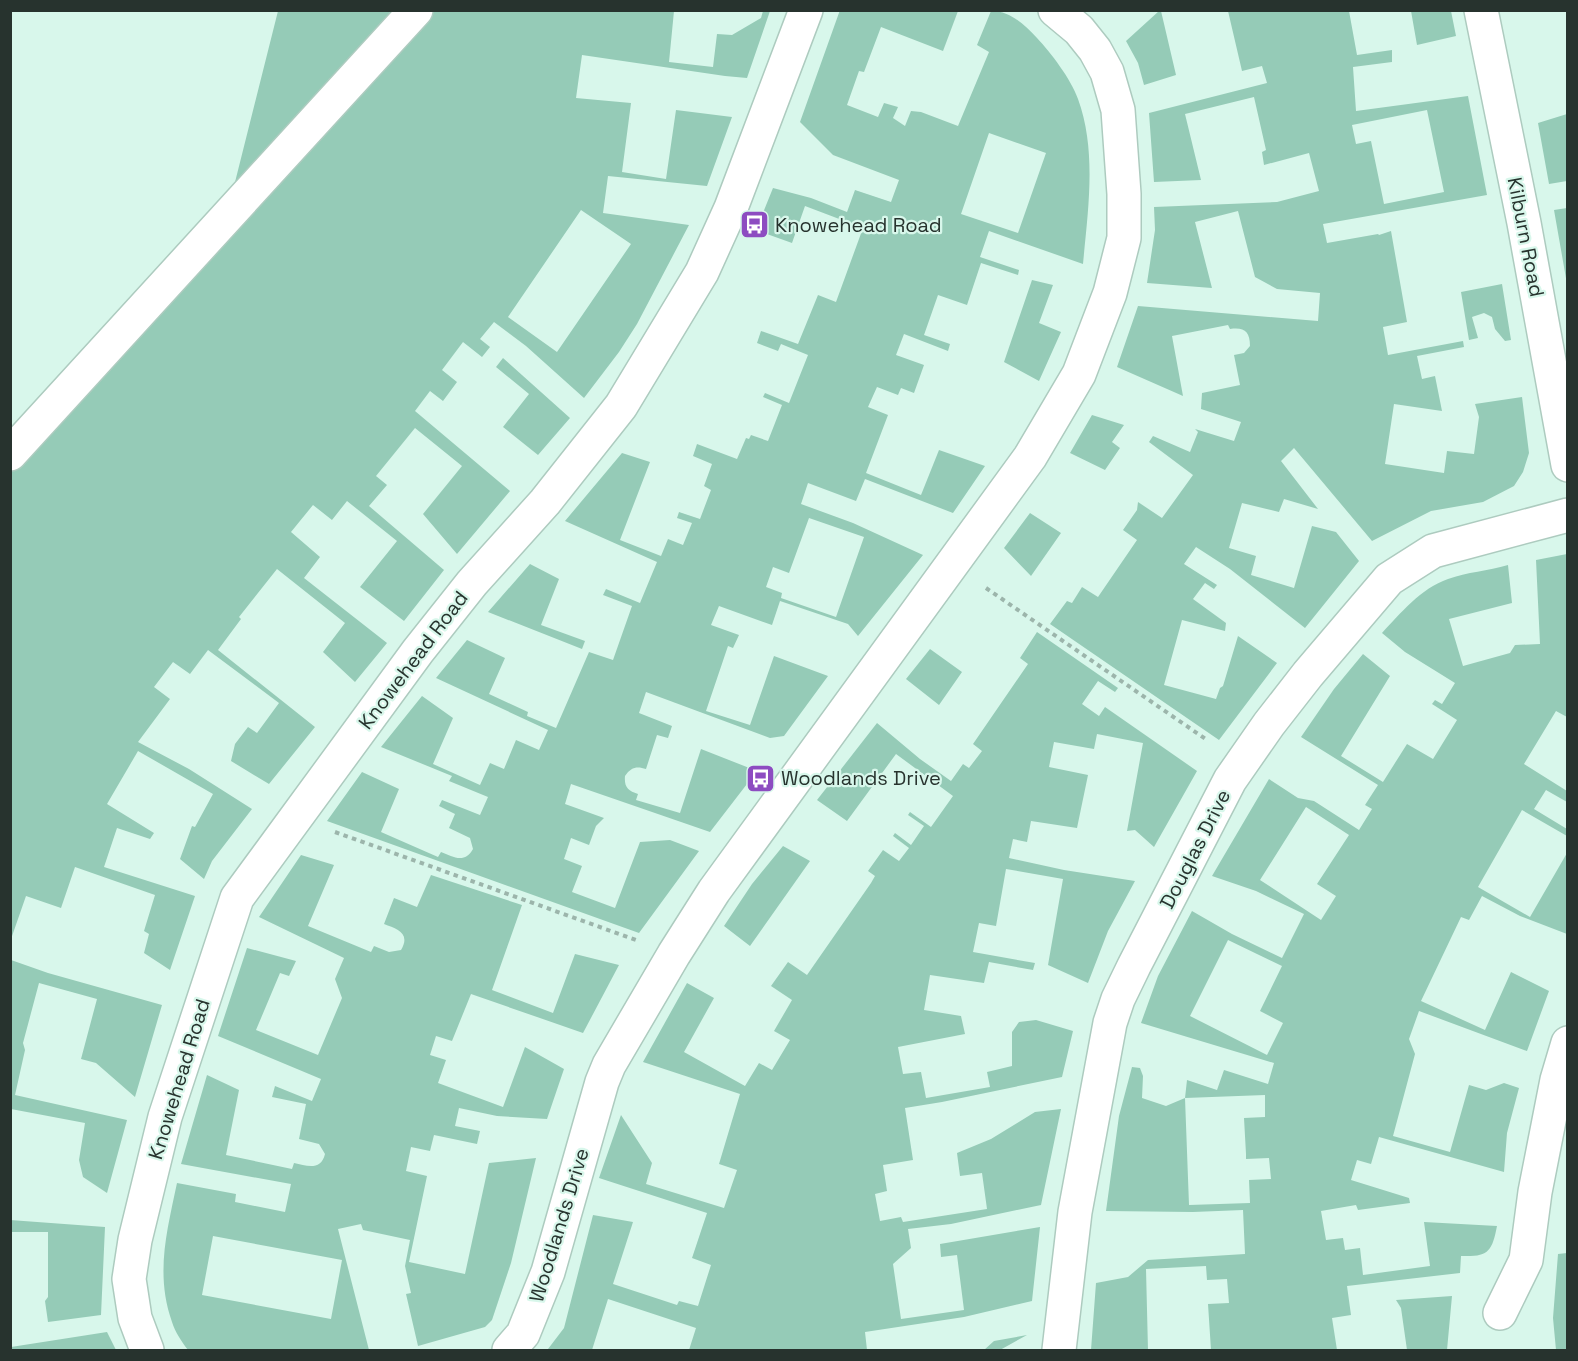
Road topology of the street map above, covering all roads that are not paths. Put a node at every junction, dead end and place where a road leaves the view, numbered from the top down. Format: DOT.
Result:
graph roads {
  1 [pos="416,10"];
  2 [pos="806,10"];
  3 [pos="1055,10"];
  4 [pos="1481,10"];
  5 [pos="10,454"];
  6 [pos="1568,465"];
  7 [pos="1568,515"];
  8 [pos="1568,1043"];
  9 [pos="1500,1313"];
  10 [pos="147,1350"];
  11 [pos="508,1350"];
  12 [pos="1059,1350"];
  1 -- 5 [label="street"];
  2 -- 10 [label="street, Knowehead Road"];
  3 -- 11 [label="street, Woodlands Drive"];
  4 -- 6 [label="street, Kilburn Road"];
  7 -- 12 [label="street, Douglas Drive"];
  8 -- 9 [label="street"];
}
